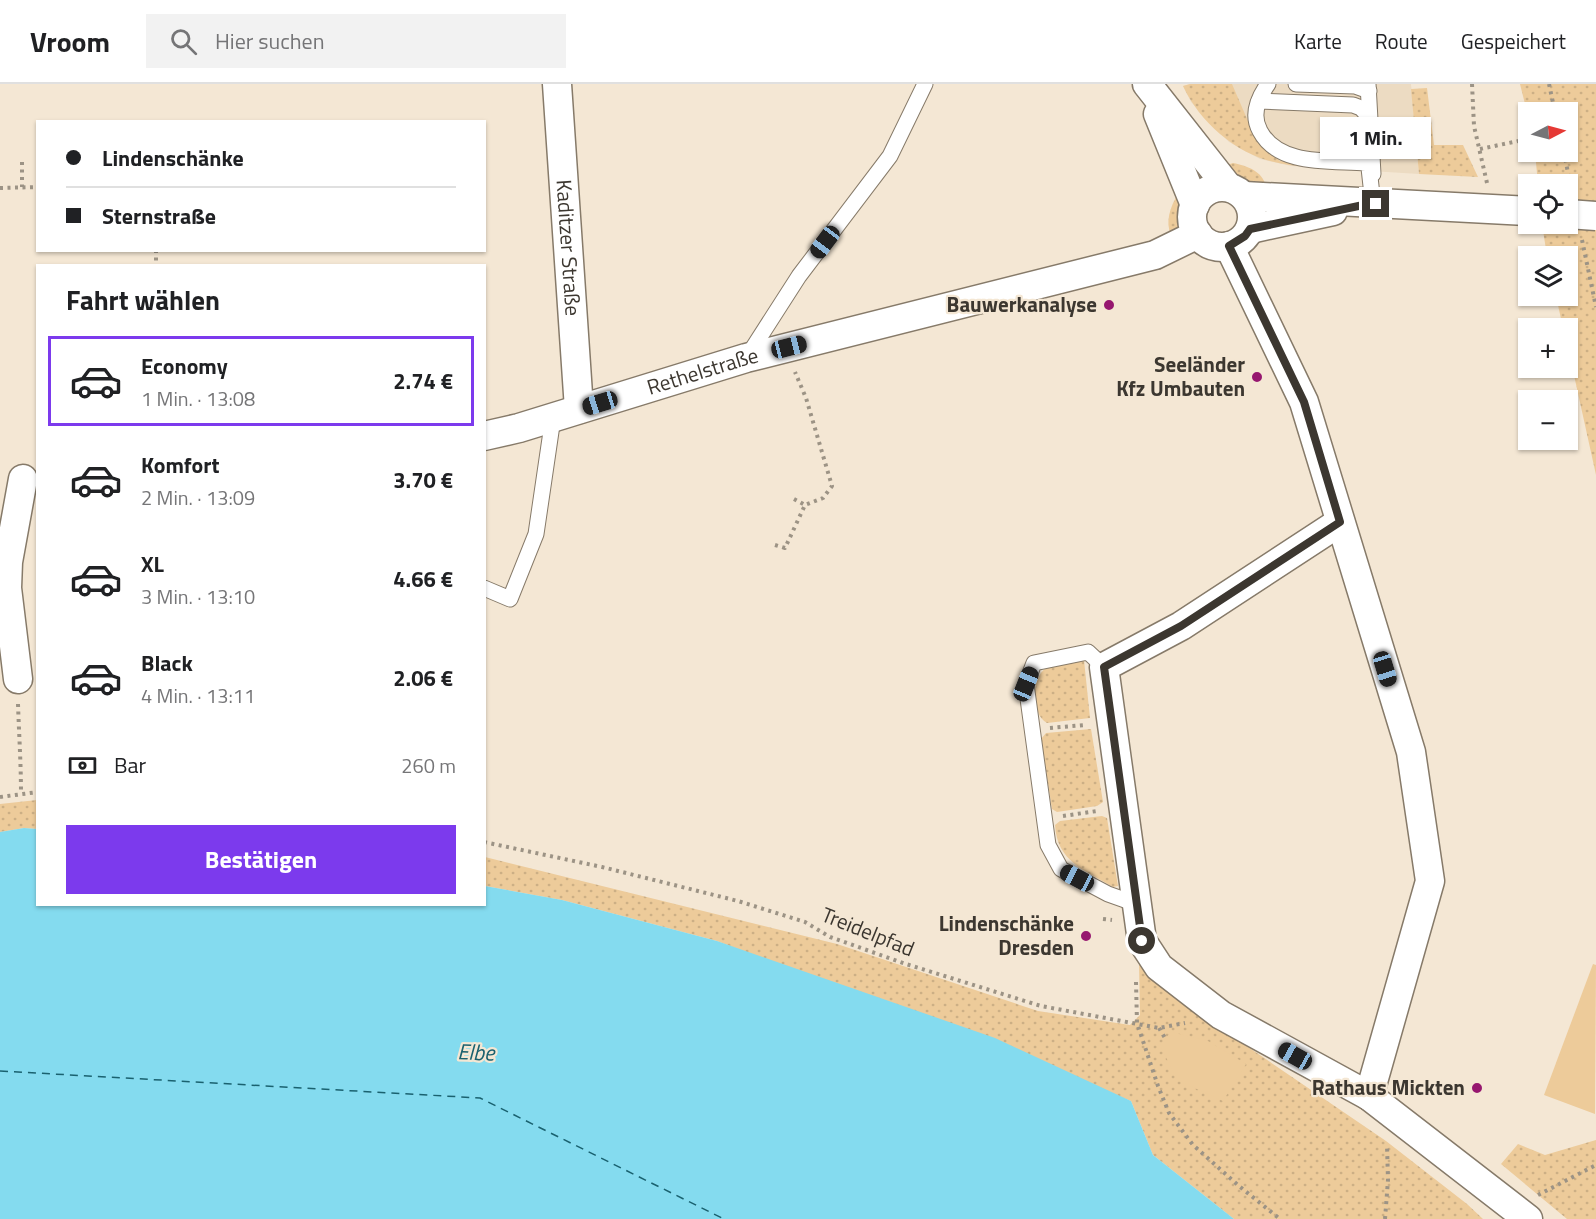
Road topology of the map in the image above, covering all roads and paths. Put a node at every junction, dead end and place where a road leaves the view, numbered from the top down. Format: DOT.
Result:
graph roads {
  1 [pos="557,84"];
  2 [pos="925,84"];
  3 [pos="1146,84"];
  4 [pos="1268,84"];
  5 [pos="1296,84"];
  6 [pos="1472,84"];
  7 [pos="1550,84"];
  8 [pos="1368,87"];
  9 [pos="1258,101"];
  10 [pos="1553,102"];
  11 [pos="1370,117"];
  12 [pos="1518,141"];
  13 [pos="1480,149"];
  14 [pos="22,162"];
  15 [pos="22,187"];
  16 [pos="36,187"];
  17 [pos="0,188"];
  18 [pos="1236,191"];
  19 [pos="1372,204"];
  20 [pos="1195,205"];
  21 [pos="1513,209"];
  22 [pos="1578,215"];
  23 [pos="1596,216"];
  24 [pos="1198,234"];
  25 [pos="1240,237"];
  26 [pos="789,347"];
  27 [pos="746,358"];
  28 [pos="566,414"];
  29 [pos="486,436"];
  30 [pos="20,479"];
  31 [pos="794,499"];
  32 [pos="805,505"];
  33 [pos="1340,522"];
  34 [pos="775,545"];
  35 [pos="4,576"];
  36 [pos="486,589"];
  37 [pos="1104,667"];
  38 [pos="12,676"];
  39 [pos="1112,722"];
  40 [pos="1032,730"];
  41 [pos="36,792"];
  42 [pos="21,794"];
  43 [pos="0,797"];
  44 [pos="1124,808"];
  45 [pos="1044,819"];
  46 [pos="486,842"];
  47 [pos="1139,905"];
  48 [pos="1221,1015"];
  49 [pos="1137,1023"];
  50 [pos="1159,1028"];
  51 [pos="1166,1038"];
  52 [pos="1369,1096"];
  53 [pos="1396,1116"];
  54 [pos="1596,1165"];
  55 [pos="1524,1215"];
  56 [pos="1280,1219"];
  57 [pos="1385,1219"];
  1 -- 28 [label="street, Kaditzer Straße"];
  2 -- 27 [label="lane"];
  3 -- 18 [label="street"];
  3 -- 20 [label="street"];
  4 -- 9 [label="lane"];
  5 -- 8 [label="lane"];
  6 -- 13 [label="path"];
  7 -- 10 [label="path"];
  8 -- 11 [label="lane"];
  9 -- 11 [label="lane"];
  9 -- 19 [label="lane"];
  11 -- 19 [label="lane"];
  12 -- 13 [label="path"];
  13 -- 21 [label="path"];
  14 -- 15 [label="path"];
  15 -- 16 [label="path"];
  15 -- 17 [label="path"];
  18 -- 19 [label="street"];
  18 -- 20 [label="street"];
  18 -- 25 [label="street"];
  19 -- 21 [label="street"];
  19 -- 25 [label="street"];
  20 -- 24 [label="street"];
  22 -- 23 [label="street, bridge"];
  24 -- 25 [label="street"];
  24 -- 26 [label="street, Rethelstraße"];
  25 -- 33 [label="street"];
  26 -- 27 [label="street, Rethelstraße"];
  26 -- 32 [label="path"];
  27 -- 28 [label="street, Rethelstraße"];
  28 -- 29 [label="street, Rethelstraße"];
  28 -- 36 [label="lane"];
  30 -- 35 [label="street"];
  31 -- 32 [label="path"];
  32 -- 34 [label="path"];
  33 -- 37 [label="street"];
  33 -- 52 [label="street"];
  35 -- 38 [label="street"];
  37 -- 39 [label="street"];
  37 -- 40 [label="lane"];
  38 -- 42 [label="path"];
  39 -- 40 [label="path"];
  39 -- 44 [label="street"];
  40 -- 45 [label="lane"];
  41 -- 42 [label="path"];
  42 -- 43 [label="path"];
  44 -- 45 [label="path"];
  44 -- 47 [label="street"];
  45 -- 47 [label="lane"];
  46 -- 49 [label="path, Treidelpfad"];
  47 -- 48 [label="street"];
  48 -- 50 [label="path"];
  48 -- 52 [label="street"];
  49 -- 50 [label="path, Treidelpfad"];
  49 -- 56 [label="path"];
  50 -- 51 [label="path"];
  52 -- 53 [label="street"];
  53 -- 55 [label="street"];
  53 -- 57 [label="path"];
  54 -- 55 [label="path"];
}
